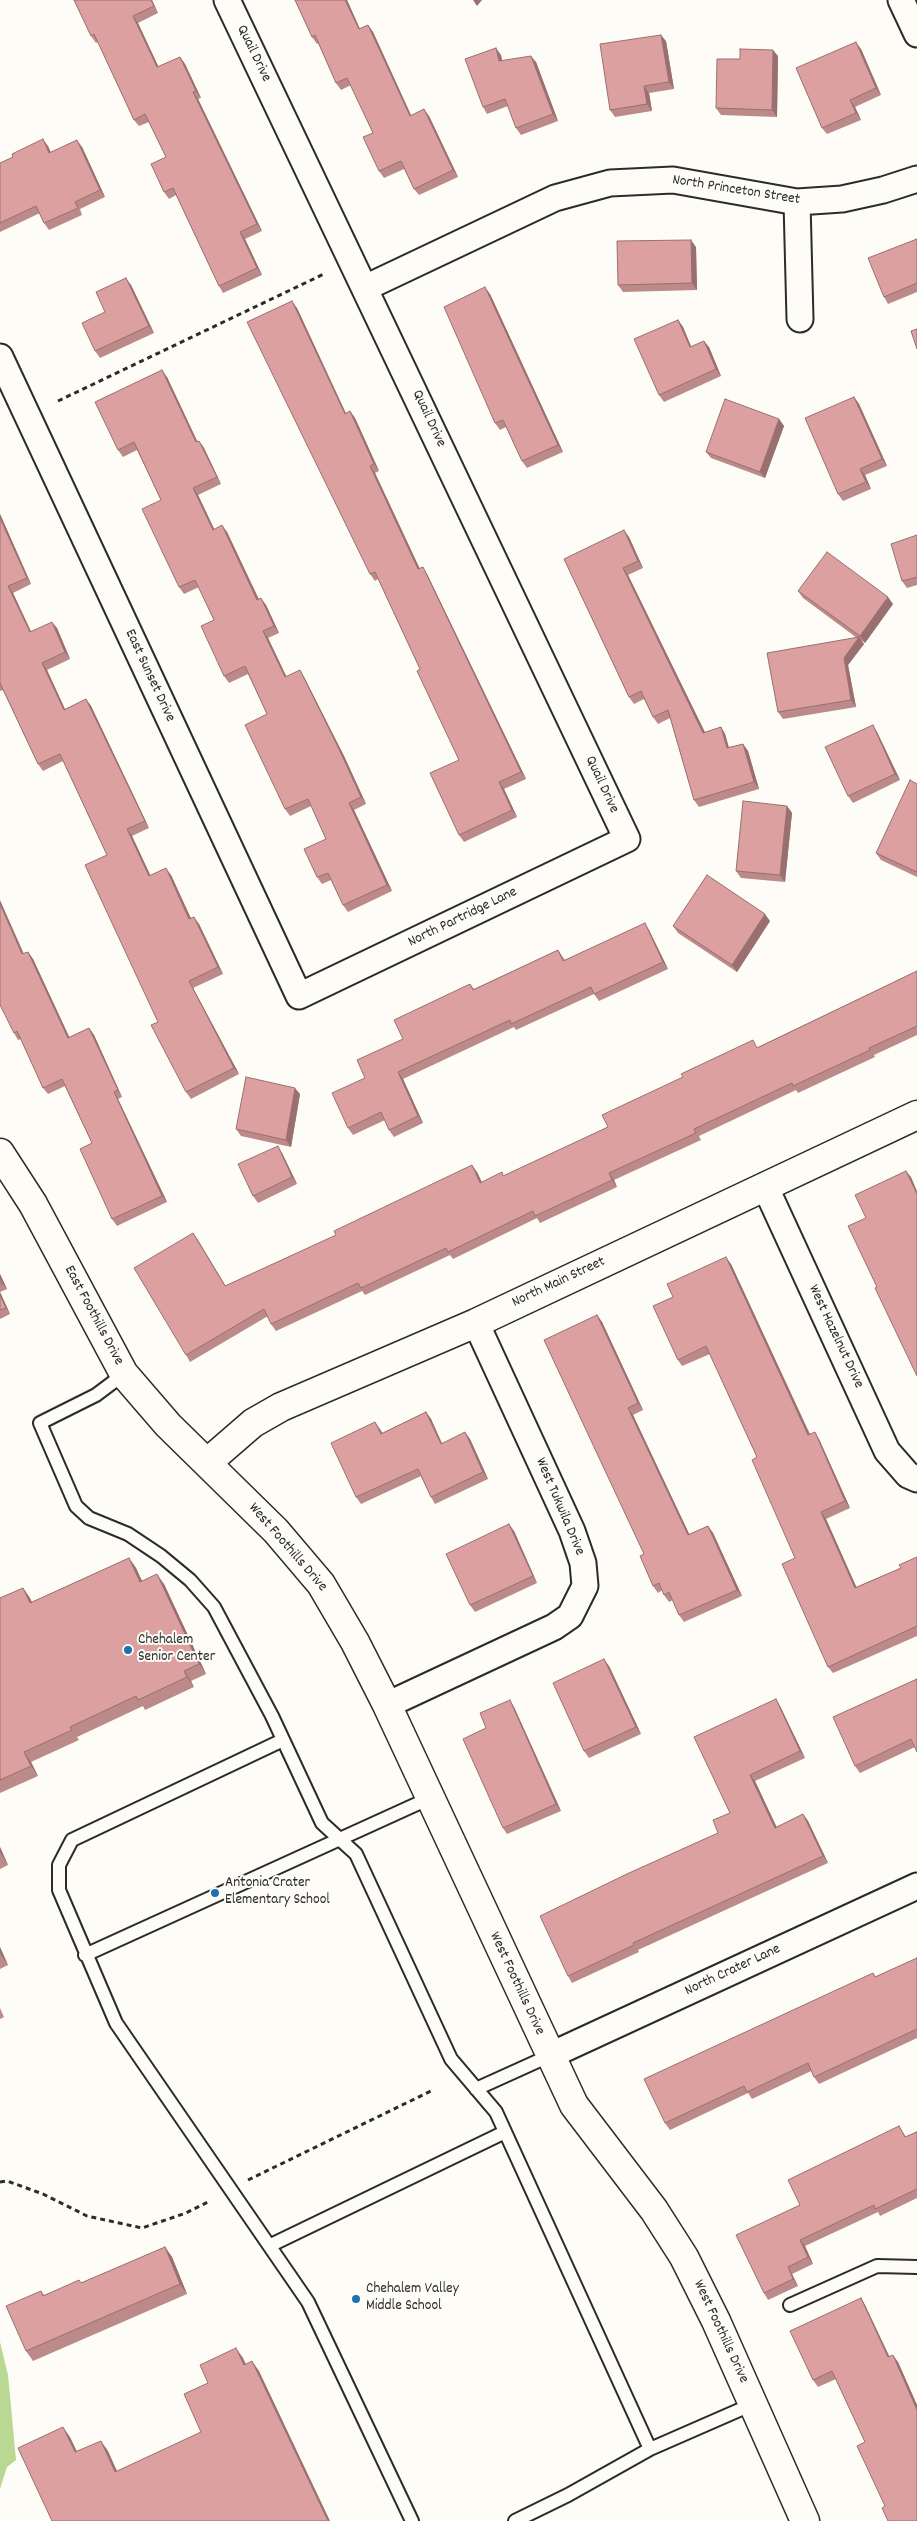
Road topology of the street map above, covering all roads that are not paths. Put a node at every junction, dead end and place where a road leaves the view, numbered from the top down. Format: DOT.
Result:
graph roads {
  1 [pos="227,0"];
  2 [pos="901,0"];
  3 [pos="917,34"];
  4 [pos="917,179"];
  5 [pos="797,202"];
  6 [pos="365,288"];
  7 [pos="800,319"];
  8 [pos="0,357"];
  9 [pos="627,839"];
  10 [pos="299,996"];
  11 [pos="917,1115"];
  12 [pos="0,1153"];
  13 [pos="764,1186"];
  14 [pos="476,1323"];
  15 [pos="124,1374"];
  16 [pos="208,1462"];
  17 [pos="917,1479"];
  18 [pos="387,1705"];
  19 [pos="283,1740"];
  20 [pos="430,1798"];
  21 [pos="339,1838"];
  22 [pos="917,1886"];
  23 [pos="86,1955"];
  24 [pos="549,2056"];
  25 [pos="476,2089"];
  26 [pos="505,2132"];
  27 [pos="271,2246"];
  28 [pos="917,2266"];
  29 [pos="790,2305"];
  30 [pos="753,2404"];
  31 [pos="650,2449"];
  32 [pos="412,2521"];
  33 [pos="515,2521"];
  34 [pos="805,2521"];
  1 -- 6 [label="street, Quail Drive"];
  2 -- 3 [label="street"];
  4 -- 5 [label="street, North Princeton Street"];
  5 -- 6 [label="street, North Princeton Street"];
  5 -- 7 [label="street"];
  6 -- 9 [label="street, Quail Drive"];
  8 -- 10 [label="street, East Sunset Drive"];
  9 -- 10 [label="street, North Partridge Lane"];
  11 -- 13 [label="street, North Main Street"];
  12 -- 15 [label="street, East Foothills Drive"];
  13 -- 14 [label="street, North Main Street"];
  13 -- 17 [label="street, West Hazelnut Drive"];
  14 -- 16 [label="street, North Main Street"];
  14 -- 18 [label="street, West Tukwila Drive"];
  15 -- 16 [label="street, East Foothills Drive"];
  15 -- 19 [label="lane"];
  16 -- 18 [label="street, West Foothills Drive"];
  18 -- 20 [label="street, West Foothills Drive"];
  19 -- 21 [label="lane"];
  19 -- 23 [label="lane"];
  20 -- 21 [label="lane"];
  20 -- 24 [label="street, West Foothills Drive"];
  21 -- 23 [label="lane"];
  21 -- 25 [label="lane"];
  22 -- 24 [label="street, North Crater Lane"];
  23 -- 27 [label="lane"];
  24 -- 25 [label="lane"];
  24 -- 30 [label="street, West Foothills Drive"];
  25 -- 26 [label="lane"];
  26 -- 27 [label="lane"];
  26 -- 31 [label="lane"];
  27 -- 32 [label="lane"];
  28 -- 29 [label="lane"];
  30 -- 31 [label="lane"];
  30 -- 34 [label="street, West Foothills Drive"];
  31 -- 33 [label="lane"];
}
